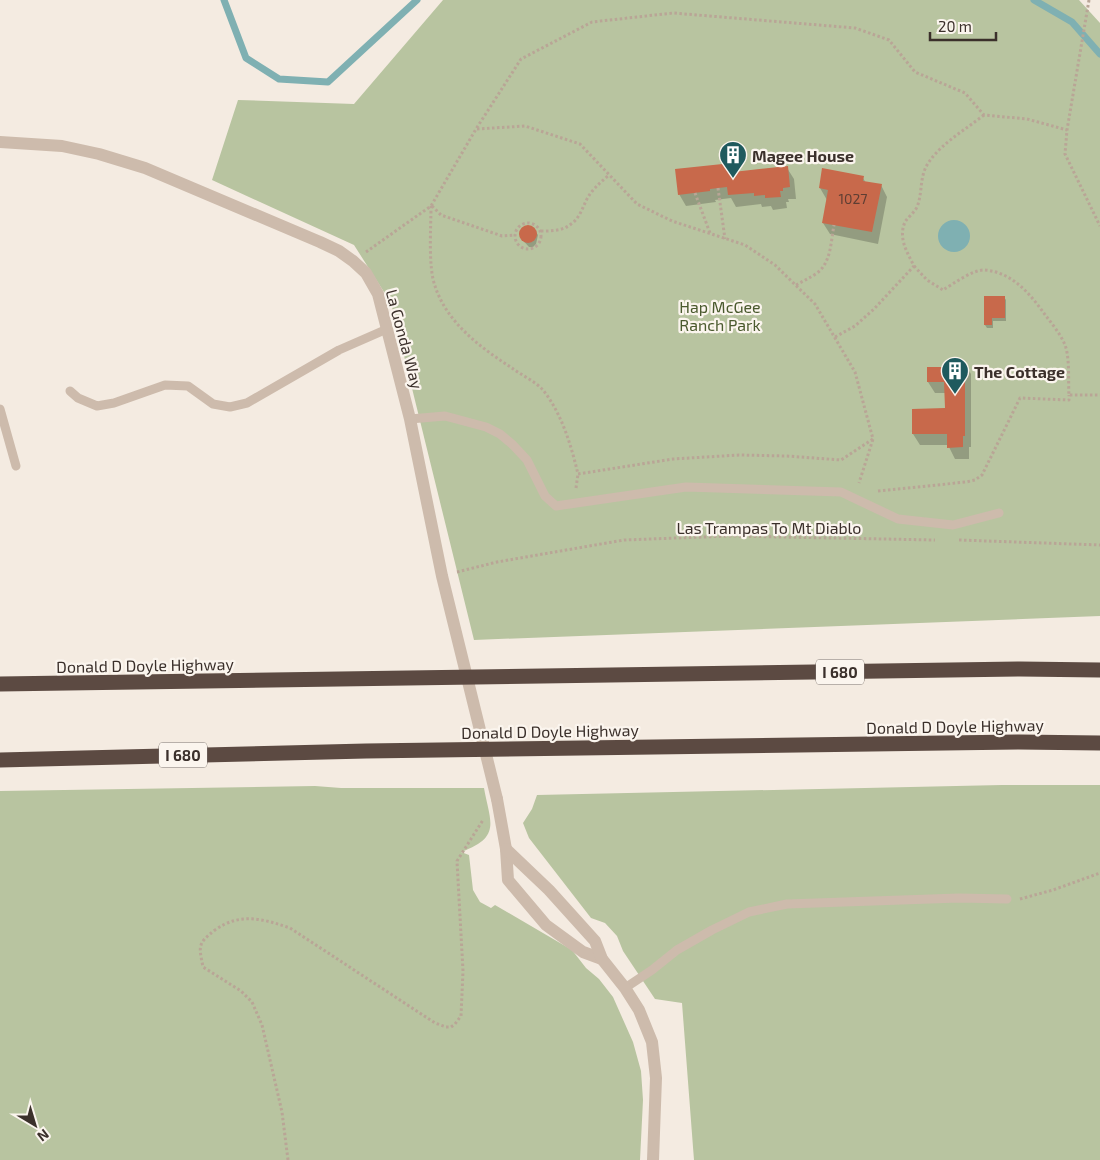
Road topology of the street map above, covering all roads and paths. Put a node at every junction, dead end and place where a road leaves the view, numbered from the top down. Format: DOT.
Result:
graph roads {
  1 [pos="1089,0"];
  2 [pos="984,115"];
  3 [pos="476,129"];
  4 [pos="1067,130"];
  5 [pos="0,142"];
  6 [pos="609,175"];
  7 [pos="718,188"];
  8 [pos="695,193"];
  9 [pos="431,206"];
  10 [pos="834,225"];
  11 [pos="1100,226"];
  12 [pos="541,232"];
  13 [pos="710,234"];
  14 [pos="515,235"];
  15 [pos="725,239"];
  16 [pos="353,261"];
  17 [pos="914,266"];
  18 [pos="796,285"];
  19 [pos="387,329"];
  20 [pos="835,337"];
  21 [pos="70,391"];
  22 [pos="1069,395"];
  23 [pos="1100,395"];
  24 [pos="0,409"];
  25 [pos="410,419"];
  26 [pos="873,439"];
  27 [pos="16,466"];
  28 [pos="859,482"];
  29 [pos="866,485"];
  30 [pos="873,488"];
  31 [pos="854,498"];
  32 [pos="999,513"];
  33 [pos="938,540"];
  34 [pos="956,540"];
  35 [pos="1100,545"];
  36 [pos="442,576"];
  37 [pos="1100,670"];
  38 [pos="0,684"];
  39 [pos="1100,742"];
  40 [pos="0,760"];
  41 [pos="497,799"];
  42 [pos="506,849"];
  43 [pos="1100,873"];
  44 [pos="1007,899"];
  45 [pos="602,960"];
  46 [pos="624,988"];
  47 [pos="288,1160"];
  48 [pos="653,1160"];
  1 -- 4 [label="path"];
  2 -- 3 [label="path"];
  2 -- 4 [label="path"];
  2 -- 17 [label="path"];
  3 -- 6 [label="path"];
  3 -- 9 [label="path"];
  4 -- 11 [label="path"];
  5 -- 16 [label="street, La Gonda Way"];
  6 -- 12 [label="path"];
  6 -- 13 [label="path"];
  7 -- 15 [label="path"];
  8 -- 13 [label="path"];
  9 -- 14 [label="path"];
  9 -- 16 [label="path"];
  9 -- 26 [label="path"];
  10 -- 18 [label="path"];
  12 -- 14 [label="path"];
  12 -- 14 [label="path"];
  13 -- 15 [label="path"];
  15 -- 18 [label="path"];
  16 -- 19 [label="street, La Gonda Way"];
  17 -- 20 [label="path"];
  17 -- 22 [label="path"];
  18 -- 20 [label="path"];
  19 -- 21 [label="lane"];
  19 -- 25 [label="street, La Gonda Way"];
  20 -- 26 [label="path"];
  22 -- 23 [label="path"];
  22 -- 30 [label="path"];
  24 -- 27 [label="lane"];
  25 -- 31 [label="lane"];
  25 -- 36 [label="street, La Gonda Way"];
  26 -- 28 [label="path"];
  28 -- 29 [label="path"];
  28 -- 31 [label="path"];
  31 -- 32 [label="lane"];
  33 -- 36 [label="path, Las Trampas To Mt Diablo"];
  34 -- 35 [label="path"];
  36 -- 41 [label="street, La Gonda Way"];
  37 -- 38 [label="highway, Donald D Doyle Highway / I 680"];
  39 -- 40 [label="highway, Donald D Doyle Highway / I 680"];
  41 -- 42 [label="street, La Gonda Way"];
  41 -- 47 [label="path"];
  42 -- 45 [label="street"];
  42 -- 45 [label="street, La Gonda Way"];
  43 -- 44 [label="path"];
  44 -- 46 [label="lane"];
  45 -- 46 [label="street"];
  46 -- 48 [label="street"];
}
